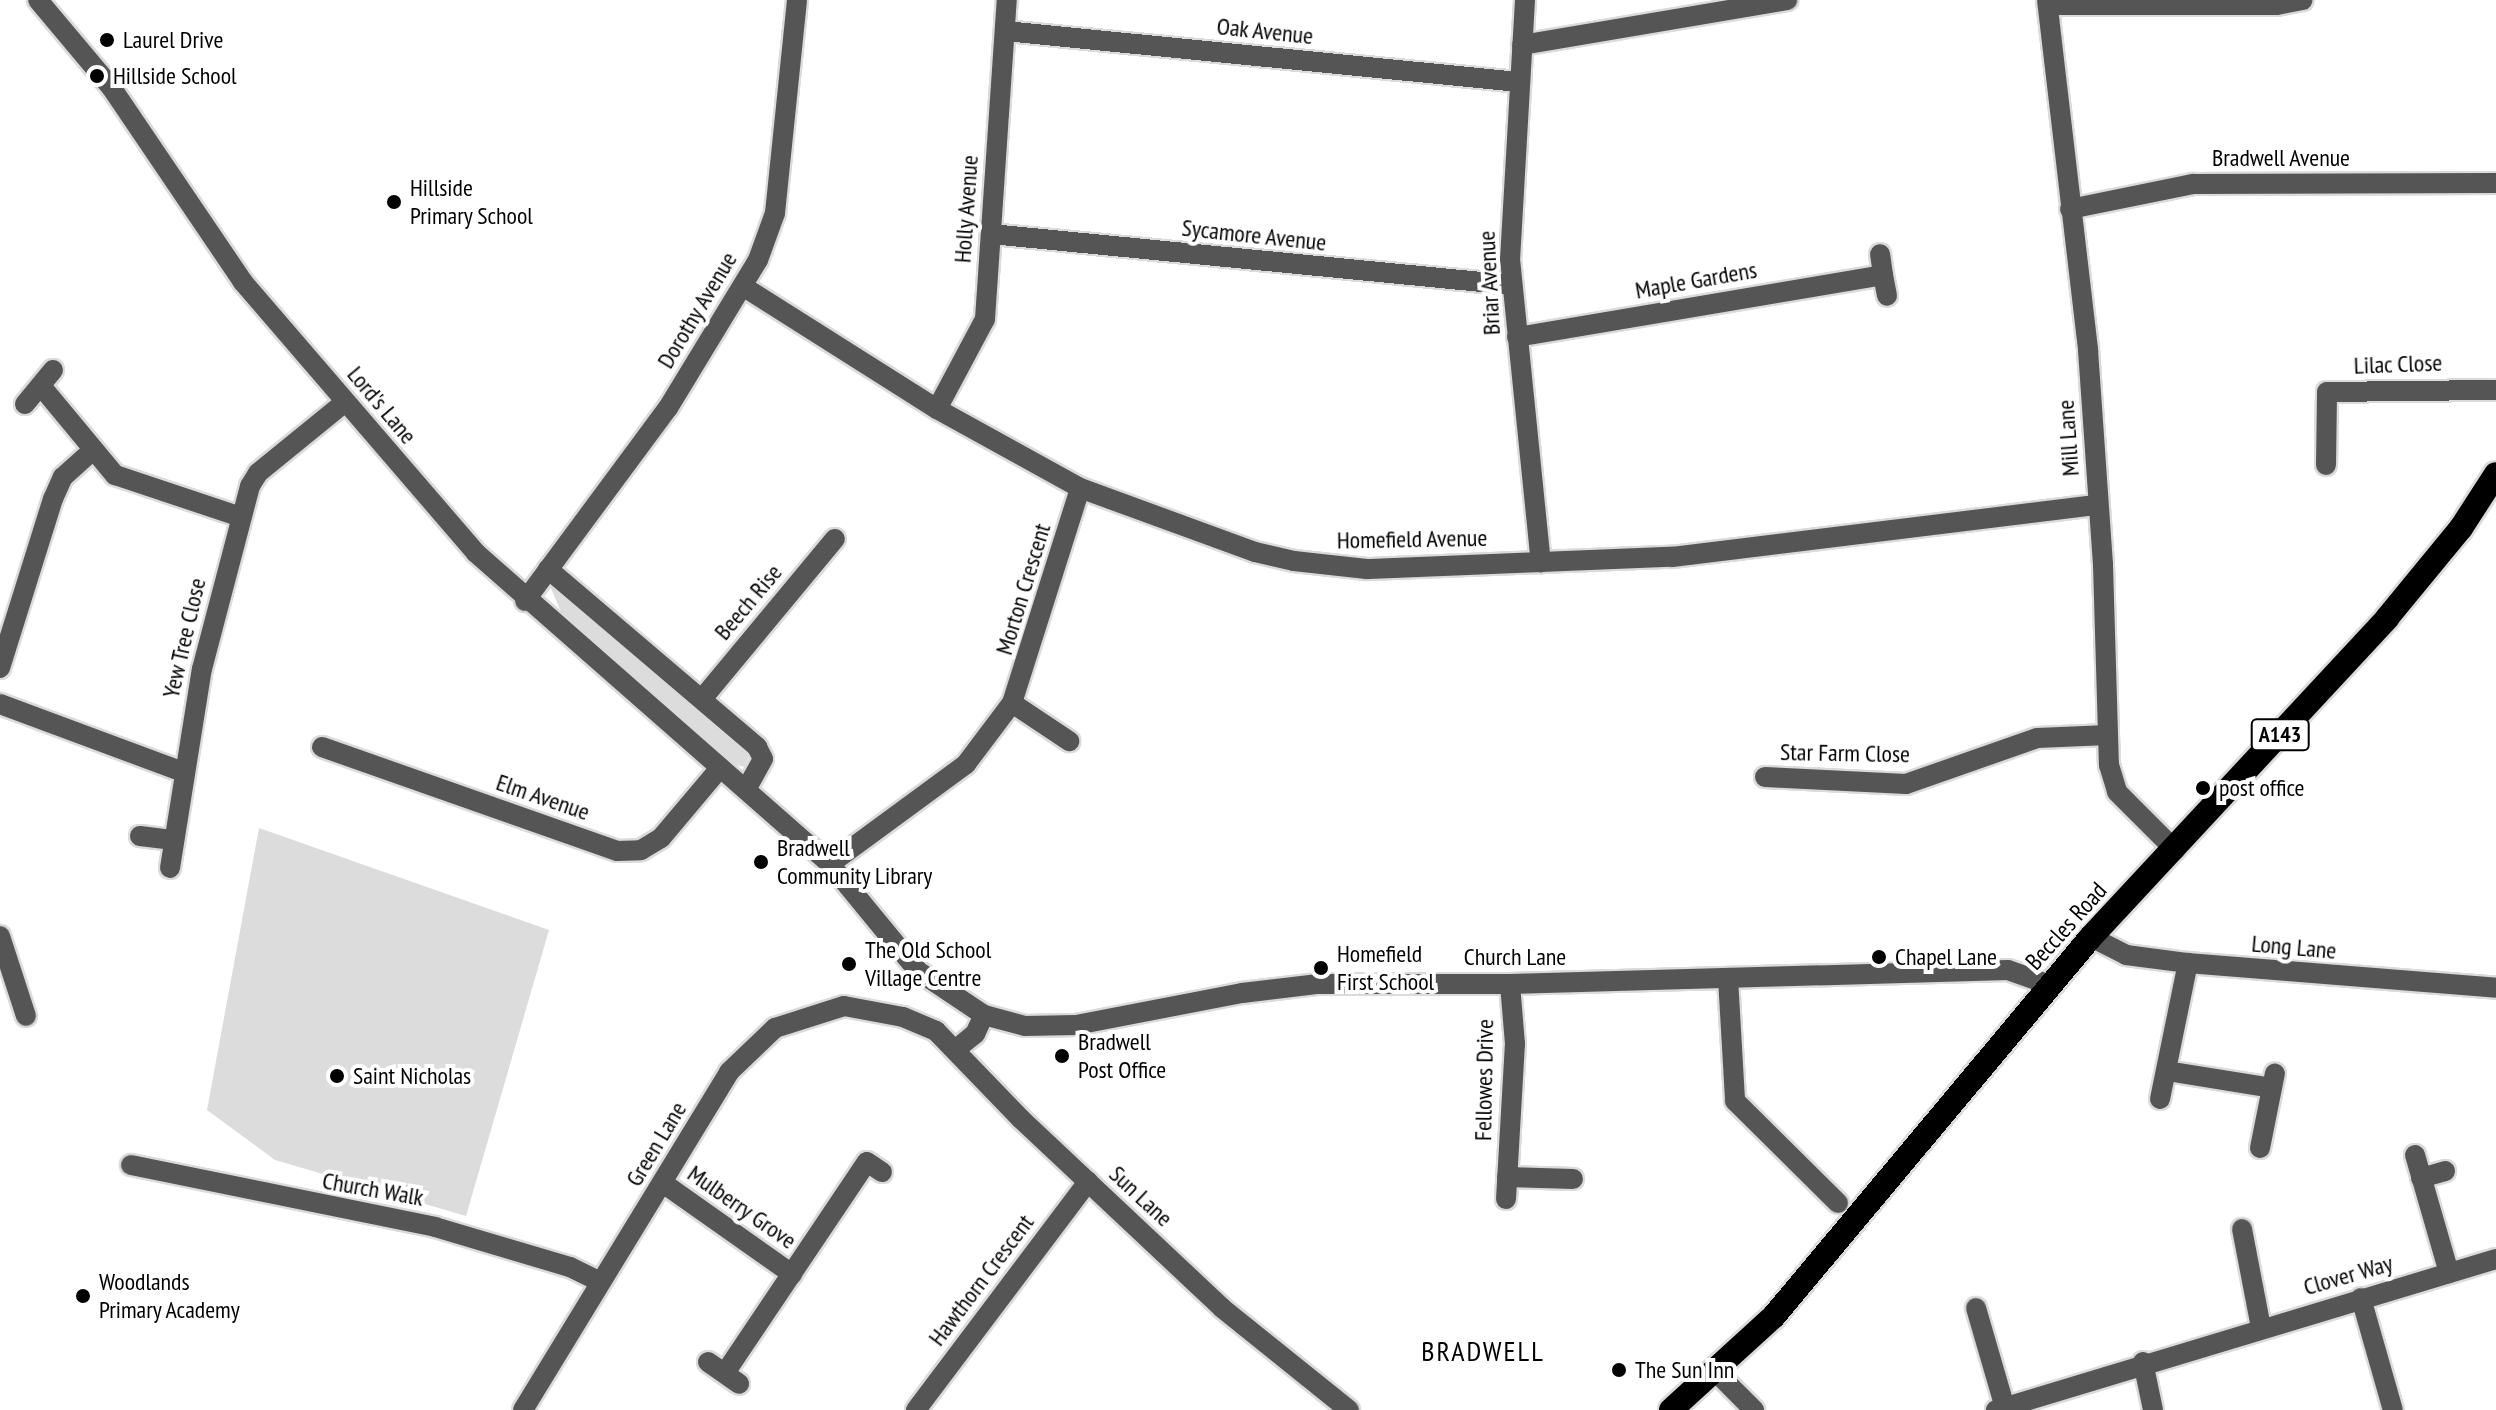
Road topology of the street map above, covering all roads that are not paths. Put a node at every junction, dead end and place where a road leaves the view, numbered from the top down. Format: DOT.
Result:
graph roads {
  1 [pos="38,0"];
  2 [pos="797,0"];
  3 [pos="1007,0"];
  4 [pos="1525,0"];
  5 [pos="1787,0"];
  6 [pos="2303,0"];
  7 [pos="2047,3"];
  8 [pos="1005,31"];
  9 [pos="1522,45"];
  10 [pos="1519,82"];
  11 [pos="2496,183"];
  12 [pos="2070,209"];
  13 [pos="991,234"];
  14 [pos="1880,254"];
  15 [pos="1883,275"];
  16 [pos="1512,285"];
  17 [pos="744,287"];
  18 [pos="1887,296"];
  19 [pos="1517,337"];
  20 [pos="2496,390"];
  21 [pos="345,402"];
  22 [pos="25,404"];
  23 [pos="937,409"];
  24 [pos="91,452"];
  25 [pos="2326,465"];
  26 [pos="2496,474"];
  27 [pos="1080,488"];
  28 [pos="2098,505"];
  29 [pos="241,517"];
  30 [pos="835,539"];
  31 [pos="1541,562"];
  32 [pos="548,569"];
  33 [pos="525,601"];
  34 [pos="0,668"];
  35 [pos="702,699"];
  36 [pos="1012,703"];
  37 [pos="0,704"];
  38 [pos="2108,735"];
  39 [pos="1069,741"];
  40 [pos="322,747"];
  41 [pos="720,768"];
  42 [pos="183,772"];
  43 [pos="1765,777"];
  44 [pos="746,790"];
  45 [pos="140,836"];
  46 [pos="174,840"];
  47 [pos="2175,850"];
  48 [pos="830,864"];
  49 [pos="170,868"];
  50 [pos="0,936"];
  51 [pos="2091,937"];
  52 [pos="2188,963"];
  53 [pos="1728,978"];
  54 [pos="1510,984"];
  55 [pos="2050,985"];
  56 [pos="2496,988"];
  57 [pos="8,989"];
  58 [pos="984,1015"];
  59 [pos="26,1016"];
  60 [pos="903,1017"];
  61 [pos="955,1050"];
  62 [pos="2167,1071"];
  63 [pos="2160,1099"];
  64 [pos="2260,1148"];
  65 [pos="2415,1155"];
  66 [pos="867,1162"];
  67 [pos="131,1165"];
  68 [pos="2445,1171"];
  69 [pos="1507,1177"];
  70 [pos="2421,1178"];
  71 [pos="1573,1179"];
  72 [pos="1088,1182"];
  73 [pos="663,1183"];
  74 [pos="1506,1199"];
  75 [pos="1838,1203"];
  76 [pos="2242,1229"];
  77 [pos="2496,1259"];
  78 [pos="2449,1273"];
  79 [pos="792,1274"];
  80 [pos="601,1282"];
  81 [pos="2361,1298"];
  82 [pos="1976,1308"];
  83 [pos="2261,1328"];
  84 [pos="2143,1362"];
  85 [pos="1714,1370"];
  86 [pos="724,1373"];
  87 [pos="2000,1409"];
  88 [pos="523,1410"];
  89 [pos="916,1410"];
  90 [pos="1349,1410"];
  91 [pos="1671,1410"];
  92 [pos="1754,1410"];
  93 [pos="2153,1410"];
  94 [pos="2393,1410"];
  1 -- 21 [label="street, Lord's Lane"];
  2 -- 17 [label="street, Dorothy Avenue"];
  3 -- 8 [label="street, Holly Avenue"];
  4 -- 9 [label="street, Briar Avenue"];
  5 -- 9 [label="street"];
  6 -- 7 [label="street"];
  7 -- 12 [label="street, Mill Lane"];
  8 -- 10 [label="street, Oak Avenue"];
  8 -- 13 [label="street, Holly Avenue"];
  9 -- 10 [label="street, Briar Avenue"];
  10 -- 16 [label="street, Briar Avenue"];
  11 -- 12 [label="street, Bradwell Avenue"];
  12 -- 28 [label="street, Mill Lane"];
  13 -- 16 [label="street, Sycamore Avenue"];
  13 -- 23 [label="street, Holly Avenue"];
  14 -- 15 [label="street"];
  15 -- 18 [label="street"];
  15 -- 19 [label="street, Maple Gardens"];
  16 -- 19 [label="street, Briar Avenue"];
  17 -- 23 [label="street, Homefield Avenue"];
  17 -- 32 [label="street, Dorothy Avenue"];
  19 -- 31 [label="street, Briar Avenue"];
  20 -- 25 [label="street, Lilac Close"];
  21 -- 29 [label="street, Yew Tree Close"];
  21 -- 33 [label="street, Lord's Lane"];
  22 -- 24 [label="street"];
  23 -- 27 [label="street, Homefield Avenue"];
  24 -- 29 [label="street"];
  24 -- 34 [label="street"];
  26 -- 47 [label="highway, Beccles Road / A143"];
  27 -- 31 [label="street, Homefield Avenue"];
  27 -- 36 [label="street, Morton Crescent"];
  28 -- 31 [label="street, Homefield Avenue"];
  28 -- 38 [label="street, Mill Lane"];
  29 -- 42 [label="street, Yew Tree Close"];
  30 -- 35 [label="street, Beech Rise"];
  32 -- 33 [label="street, Dorothy Avenue"];
  32 -- 35 [label="street"];
  33 -- 41 [label="street, Lord's Lane"];
  35 -- 44 [label="street"];
  36 -- 39 [label="street"];
  36 -- 48 [label="street, Morton Crescent"];
  37 -- 42 [label="street"];
  38 -- 43 [label="street, Star Farm Close"];
  38 -- 47 [label="street, Mill Lane"];
  40 -- 41 [label="street, Elm Avenue"];
  41 -- 44 [label="street, Lord's Lane"];
  42 -- 46 [label="street, Yew Tree Close"];
  44 -- 48 [label="street, Lord's Lane"];
  45 -- 46 [label="street"];
  46 -- 49 [label="street, Yew Tree Close"];
  47 -- 51 [label="highway, Beccles Road / A143"];
  48 -- 58 [label="street, Lord's Lane"];
  50 -- 57 [label="street"];
  51 -- 52 [label="street, Long Lane"];
  51 -- 55 [label="highway, Beccles Road / A143"];
  52 -- 56 [label="street, Long Lane"];
  52 -- 62 [label="street"];
  53 -- 54 [label="street, Church Lane"];
  53 -- 55 [label="street, Church Lane"];
  53 -- 75 [label="street"];
  54 -- 58 [label="street, Church Lane"];
  54 -- 69 [label="street, Fellowes Drive"];
  55 -- 85 [label="highway, Beccles Road / A143"];
  57 -- 59 [label="street"];
  58 -- 61 [label="street"];
  60 -- 61 [label="street, Sun Lane"];
  60 -- 73 [label="street, Green Lane"];
  61 -- 72 [label="street, Sun Lane"];
  62 -- 63 [label="street"];
  62 -- 64 [label="street"];
  65 -- 70 [label="street"];
  66 -- 79 [label="street, Mulberry Grove"];
  67 -- 80 [label="street, Church Walk"];
  68 -- 70 [label="street"];
  69 -- 71 [label="street"];
  69 -- 74 [label="street, Fellowes Drive"];
  70 -- 78 [label="street"];
  72 -- 89 [label="street, Hawthorn Crescent"];
  72 -- 90 [label="street, Sun Lane"];
  73 -- 79 [label="street, Mulberry Grove"];
  73 -- 80 [label="street, Green Lane"];
  76 -- 83 [label="street"];
  77 -- 78 [label="street, Clover Way"];
  78 -- 81 [label="street, Clover Way"];
  79 -- 86 [label="street, Mulberry Grove"];
  80 -- 88 [label="street, Green Lane"];
  81 -- 83 [label="street, Clover Way"];
  81 -- 94 [label="street"];
  82 -- 87 [label="street"];
  83 -- 84 [label="street, Clover Way"];
  84 -- 87 [label="street, Clover Way"];
  84 -- 93 [label="street"];
  85 -- 91 [label="highway, Beccles Road / A143"];
  85 -- 92 [label="street"];
}
